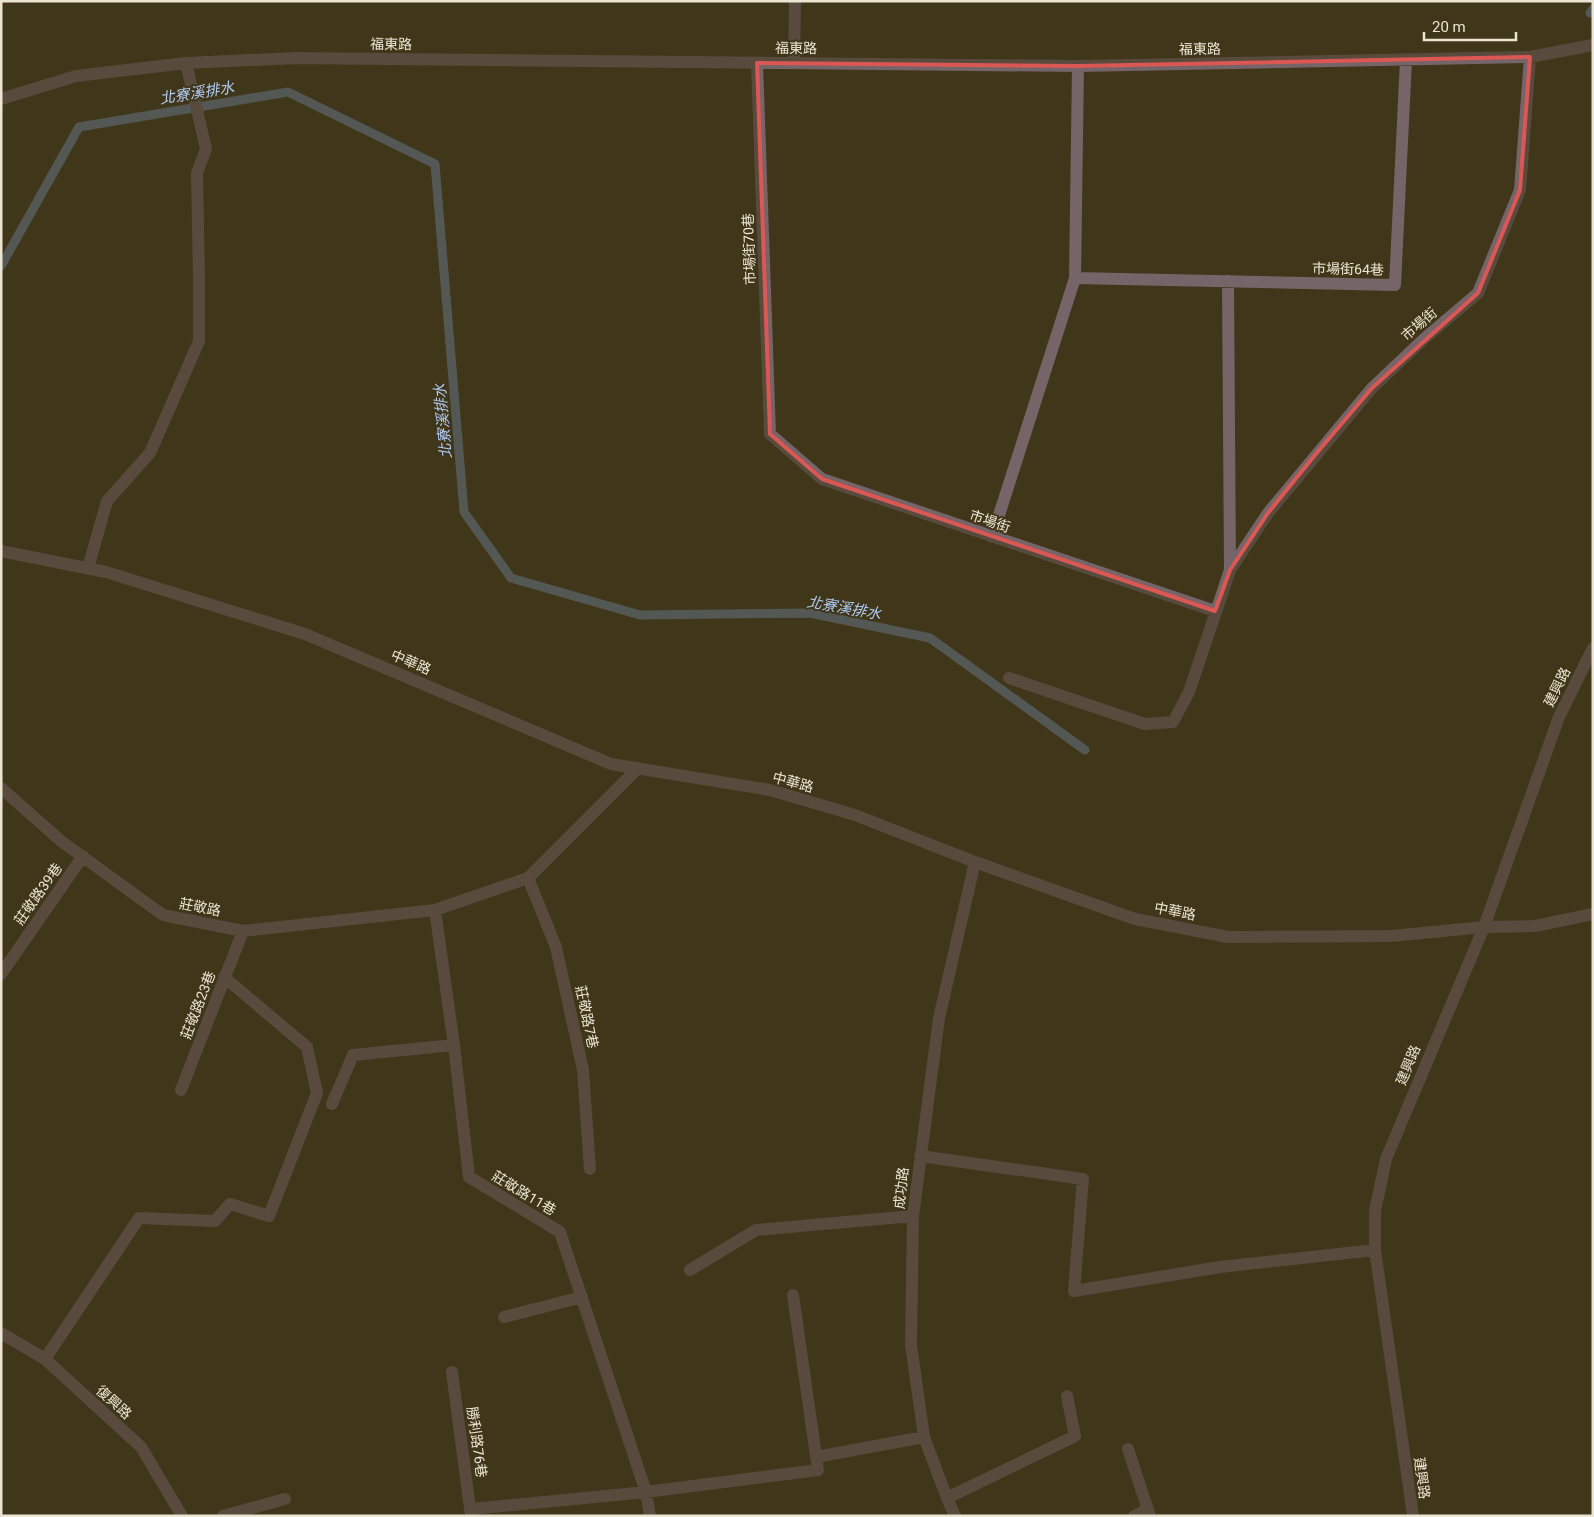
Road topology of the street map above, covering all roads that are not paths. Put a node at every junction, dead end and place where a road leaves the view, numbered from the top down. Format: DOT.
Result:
graph roads {
  1 [pos="795,1"];
  2 [pos="1593,45"];
  3 [pos="1530,57"];
  4 [pos="1406,60"];
  5 [pos="186,63"];
  6 [pos="757,63"];
  7 [pos="794,63"];
  8 [pos="1078,66"];
  9 [pos="1,99"];
  10 [pos="1075,278"];
  11 [pos="1228,281"];
  12 [pos="770,434"];
  13 [pos="992,537"];
  14 [pos="1,551"];
  15 [pos="88,568"];
  16 [pos="1230,570"];
  17 [pos="1215,612"];
  18 [pos="1593,648"];
  19 [pos="1009,678"];
  20 [pos="638,768"];
  21 [pos="1,788"];
  22 [pos="83,856"];
  23 [pos="975,862"];
  24 [pos="528,878"];
  25 [pos="435,910"];
  26 [pos="1593,914"];
  27 [pos="1484,927"];
  28 [pos="243,931"];
  29 [pos="1,974"];
  30 [pos="224,978"];
  31 [pos="454,1045"];
  32 [pos="181,1090"];
  33 [pos="332,1104"];
  34 [pos="920,1156"];
  35 [pos="590,1169"];
  36 [pos="913,1216"];
  37 [pos="1375,1250"];
  38 [pos="690,1270"];
  39 [pos="793,1295"];
  40 [pos="582,1297"];
  41 [pos="504,1317"];
  42 [pos="1,1333"];
  43 [pos="45,1359"];
  44 [pos="452,1372"];
  45 [pos="1067,1396"];
  46 [pos="924,1437"];
  47 [pos="1128,1449"];
  48 [pos="816,1457"];
  49 [pos="646,1492"];
  50 [pos="946,1498"];
  51 [pos="285,1499"];
  52 [pos="471,1512"];
  53 [pos="1149,1512"];
  54 [pos="182,1516"];
  55 [pos="223,1516"];
  56 [pos="650,1516"];
  57 [pos="955,1516"];
  58 [pos="1134,1516"];
  59 [pos="1413,1516"];
  1 -- 7 [label="street"];
  2 -- 3 [label="street, 福東路"];
  3 -- 4 [label="street, 福東路"];
  3 -- 16 [label="street, 市場街"];
  4 -- 8 [label="street, 福東路"];
  4 -- 11 [label="street, 市場街64巷"];
  5 -- 6 [label="street, 福東路"];
  5 -- 9 [label="street, 福東路"];
  5 -- 15 [label="street"];
  6 -- 7 [label="street, 福東路"];
  6 -- 12 [label="street, 市場街70巷"];
  7 -- 8 [label="street, 福東路"];
  8 -- 10 [label="street"];
  10 -- 11 [label="street, 市場街64巷"];
  10 -- 13 [label="street"];
  11 -- 16 [label="street, 市場街"];
  12 -- 13 [label="street, 市場街"];
  13 -- 17 [label="street, 市場街"];
  14 -- 15 [label="street, 中華路"];
  15 -- 20 [label="street, 中華路"];
  16 -- 17 [label="street, 市場街"];
  17 -- 19 [label="street, 市場街"];
  18 -- 27 [label="street, 建興路"];
  20 -- 23 [label="street, 中華路"];
  20 -- 24 [label="street"];
  21 -- 22 [label="street, 莊敬路"];
  22 -- 28 [label="street, 莊敬路"];
  22 -- 29 [label="street, 莊敬路39巷"];
  23 -- 27 [label="street, 中華路"];
  23 -- 34 [label="street, 成功路"];
  24 -- 25 [label="street, 莊敬路"];
  24 -- 35 [label="street, 莊敬路7巷"];
  25 -- 28 [label="street, 莊敬路"];
  25 -- 31 [label="street, 莊敬路11巷"];
  26 -- 27 [label="street, 中華路"];
  27 -- 37 [label="street, 建興路"];
  28 -- 30 [label="street, 莊敬路23巷"];
  30 -- 32 [label="street, 莊敬路23巷"];
  30 -- 43 [label="street"];
  31 -- 33 [label="street"];
  31 -- 40 [label="street, 莊敬路11巷"];
  34 -- 36 [label="street, 成功路"];
  34 -- 37 [label="street"];
  36 -- 38 [label="street"];
  36 -- 46 [label="street, 成功路"];
  37 -- 59 [label="street, 建興路"];
  39 -- 48 [label="street"];
  40 -- 41 [label="street"];
  40 -- 49 [label="street, 莊敬路11巷"];
  42 -- 43 [label="street, 復興路"];
  43 -- 54 [label="street, 復興路"];
  44 -- 52 [label="street, 勝利路76巷"];
  45 -- 50 [label="street"];
  46 -- 48 [label="street"];
  46 -- 50 [label="street, 成功路"];
  47 -- 53 [label="street"];
  48 -- 49 [label="street"];
  49 -- 52 [label="street"];
  49 -- 56 [label="street, 莊敬路11巷"];
  50 -- 57 [label="street, 成功路"];
  51 -- 55 [label="street"];
  53 -- 58 [label="street"];
}
